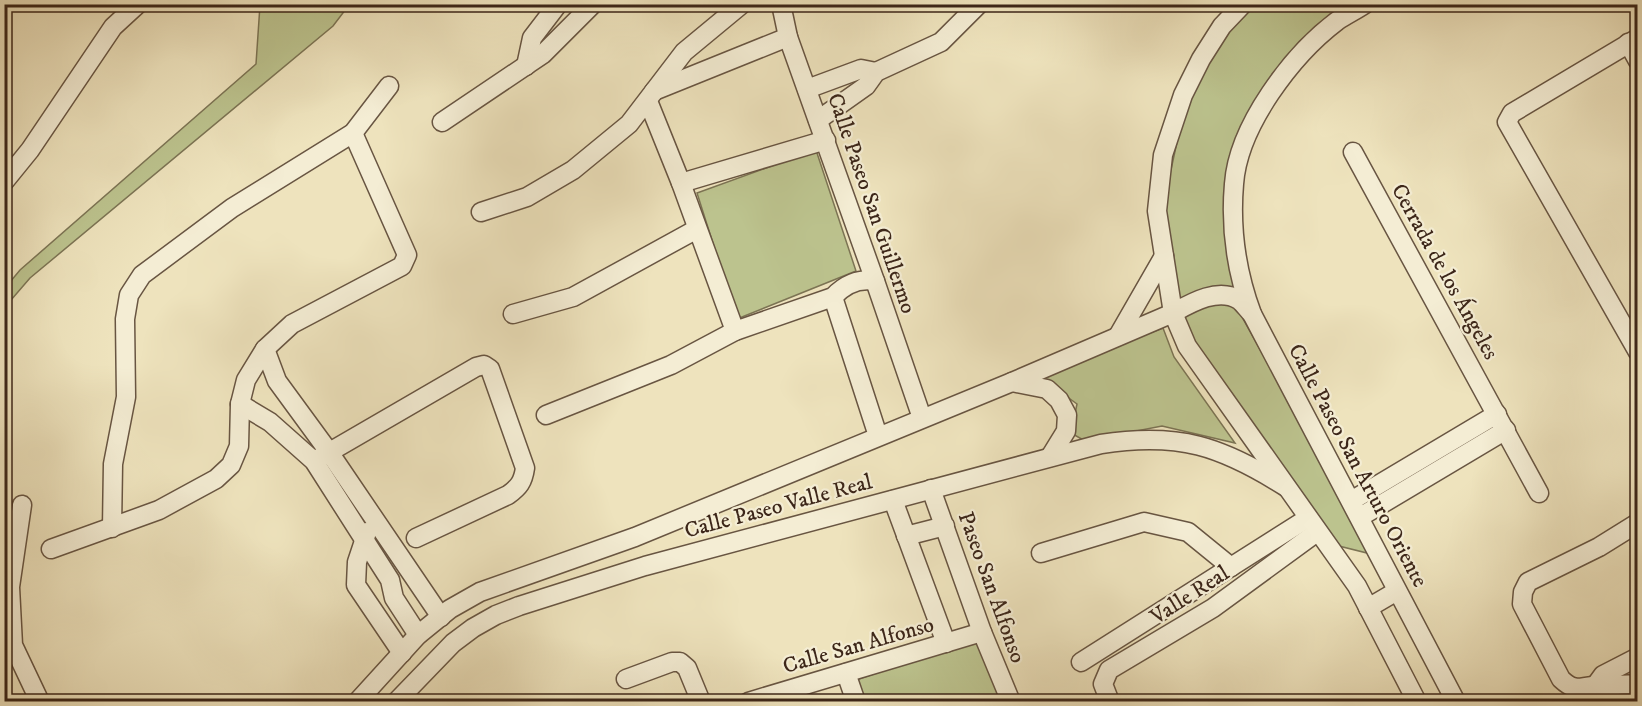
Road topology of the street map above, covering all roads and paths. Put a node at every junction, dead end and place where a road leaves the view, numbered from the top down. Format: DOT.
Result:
graph roads {
  1 [pos="116,4"];
  2 [pos="138,4"];
  3 [pos="558,4"];
  4 [pos="593,4"];
  5 [pos="742,4"];
  6 [pos="781,4"];
  7 [pos="979,4"];
  8 [pos="1244,4"];
  9 [pos="1365,4"];
  10 [pos="113,27"];
  11 [pos="788,37"];
  12 [pos="1633,40"];
  13 [pos="1638,61"];
  14 [pos="526,66"];
  15 [pos="876,72"];
  16 [pos="389,86"];
  17 [pos="807,89"];
  18 [pos="651,96"];
  19 [pos="818,120"];
  20 [pos="442,122"];
  21 [pos="629,124"];
  22 [pos="353,133"];
  23 [pos="661,134"];
  24 [pos="826,140"];
  25 [pos="1353,152"];
  26 [pos="4,182"];
  27 [pos="681,183"];
  28 [pos="481,212"];
  29 [pos="697,229"];
  30 [pos="1164,256"];
  31 [pos="875,281"];
  32 [pos="833,297"];
  33 [pos="1173,313"];
  34 [pos="513,314"];
  35 [pos="1252,314"];
  36 [pos="735,331"];
  37 [pos="1118,336"];
  38 [pos="265,349"];
  39 [pos="1638,352"];
  40 [pos="246,380"];
  41 [pos="277,381"];
  42 [pos="1012,382"];
  43 [pos="240,404"];
  44 [pos="1497,414"];
  45 [pos="546,416"];
  46 [pos="922,418"];
  47 [pos="270,422"];
  48 [pos="1506,430"];
  49 [pos="878,436"];
  50 [pos="239,446"];
  51 [pos="322,456"];
  52 [pos="1050,457"];
  53 [pos="1424,468"];
  54 [pos="1286,487"];
  55 [pos="932,489"];
  56 [pos="1539,493"];
  57 [pos="893,500"];
  58 [pos="22,505"];
  59 [pos="1355,509"];
  60 [pos="374,518"];
  61 [pos="1636,524"];
  62 [pos="1313,525"];
  63 [pos="945,526"];
  64 [pos="112,528"];
  65 [pos="906,536"];
  66 [pos="635,537"];
  67 [pos="416,538"];
  68 [pos="363,539"];
  69 [pos="51,549"];
  70 [pos="1041,554"];
  71 [pos="568,560"];
  72 [pos="645,566"];
  73 [pos="1231,567"];
  74 [pos="510,580"];
  75 [pos="577,587"];
  76 [pos="1397,591"];
  77 [pos="519,606"];
  78 [pos="1368,608"];
  79 [pos="441,617"];
  80 [pos="982,632"];
  81 [pos="418,635"];
  82 [pos="946,643"];
  83 [pos="402,653"];
  84 [pos="1638,657"];
  85 [pos="1081,662"];
  86 [pos="846,673"];
  87 [pos="626,679"];
  88 [pos="1638,685"];
  89 [pos="1595,686"];
  90 [pos="40,702"];
  91 [pos="357,702"];
  92 [pos="396,702"];
  93 [pos="701,702"];
  94 [pos="748,702"];
  95 [pos="856,702"];
  96 [pos="1011,702"];
  97 [pos="1110,702"];
  98 [pos="1417,702"];
  99 [pos="1456,702"];
  1 -- 10 [label="street"];
  2 -- 10 [label="street"];
  3 -- 14 [label="street"];
  4 -- 14 [label="street"];
  5 -- 18 [label="street"];
  6 -- 11 [label="street, Calle Paseo San Guillermo"];
  7 -- 15 [label="street"];
  8 -- 30 [label="street"];
  9 -- 35 [label="street, Calle Paseo San Arturo Oriente"];
  10 -- 26 [label="street"];
  11 -- 17 [label="street, Calle Paseo San Guillermo"];
  11 -- 18 [label="street"];
  12 -- 13 [label="street"];
  12 -- 39 [label="street"];
  14 -- 20 [label="street"];
  15 -- 17 [label="street"];
  15 -- 19 [label="street"];
  16 -- 22 [label="street"];
  17 -- 19 [label="street, Calle Paseo San Guillermo"];
  18 -- 21 [label="street"];
  18 -- 23 [label="street"];
  19 -- 24 [label="street, Calle Paseo San Guillermo"];
  21 -- 23 [label="street"];
  21 -- 28 [label="street"];
  22 -- 38 [label="street"];
  22 -- 64 [label="street"];
  23 -- 27 [label="street"];
  24 -- 27 [label="street"];
  24 -- 31 [label="street, Calle Paseo San Guillermo"];
  25 -- 44 [label="street, Cerrada de los Ángeles"];
  27 -- 29 [label="street"];
  29 -- 34 [label="street"];
  29 -- 36 [label="street"];
  30 -- 33 [label="street"];
  30 -- 37 [label="street"];
  31 -- 32 [label="street"];
  31 -- 46 [label="street, Calle Paseo San Guillermo"];
  32 -- 36 [label="street"];
  32 -- 49 [label="street"];
  33 -- 35 [label="street, Calle Paseo Valle Real"];
  33 -- 37 [label="street, Calle Paseo Valle Real"];
  33 -- 54 [label="street"];
  35 -- 59 [label="street, Calle Paseo San Arturo Oriente"];
  36 -- 45 [label="street"];
  37 -- 42 [label="street, Calle Paseo Valle Real"];
  38 -- 40 [label="street"];
  38 -- 41 [label="street"];
  40 -- 41 [label="street"];
  40 -- 43 [label="street"];
  41 -- 51 [label="street"];
  42 -- 46 [label="street, Calle Paseo Valle Real"];
  42 -- 52 [label="street"];
  43 -- 47 [label="street"];
  43 -- 50 [label="street"];
  44 -- 48 [label="street, Cerrada de los Ángeles"];
  44 -- 53 [label="street"];
  46 -- 49 [label="street, Calle Paseo Valle Real"];
  47 -- 50 [label="street"];
  47 -- 51 [label="street"];
  48 -- 53 [label="street"];
  48 -- 56 [label="street, Cerrada de los Ángeles"];
  49 -- 66 [label="street, Calle Paseo Valle Real"];
  50 -- 64 [label="street"];
  51 -- 60 [label="street"];
  51 -- 67 [label="street"];
  51 -- 68 [label="street"];
  52 -- 54 [label="street, Calle Paseo Valle Real"];
  52 -- 55 [label="street, Calle Paseo Valle Real"];
  53 -- 59 [label="street"];
  54 -- 62 [label="street"];
  55 -- 57 [label="street, Calle Paseo Valle Real"];
  55 -- 63 [label="street, Paseo San Alfonso"];
  57 -- 65 [label="street"];
  57 -- 72 [label="street, Calle Paseo Valle Real"];
  58 -- 90 [label="street"];
  59 -- 76 [label="street, Calle Paseo San Arturo Oriente"];
  60 -- 68 [label="street"];
  60 -- 79 [label="street"];
  61 -- 89 [label="street"];
  62 -- 73 [label="street"];
  62 -- 78 [label="street"];
  62 -- 97 [label="street, Valle Real"];
  63 -- 65 [label="street"];
  63 -- 80 [label="street, Paseo San Alfonso"];
  64 -- 69 [label="street"];
  65 -- 82 [label="street"];
  66 -- 71 [label="street, Calle Paseo Valle Real"];
  66 -- 72 [label="street"];
  68 -- 81 [label="street"];
  68 -- 83 [label="street"];
  70 -- 73 [label="street"];
  71 -- 74 [label="street, Calle Paseo Valle Real"];
  71 -- 75 [label="street"];
  72 -- 75 [label="street, Calle Paseo Valle Real"];
  73 -- 85 [label="street"];
  74 -- 77 [label="street"];
  74 -- 79 [label="street, Calle Paseo Valle Real"];
  75 -- 77 [label="street, Calle Paseo Valle Real"];
  76 -- 78 [label="street"];
  76 -- 99 [label="street, Calle Paseo San Arturo Oriente"];
  77 -- 92 [label="street, Calle Paseo Valle Real"];
  78 -- 98 [label="street"];
  79 -- 81 [label="street, Calle Paseo Valle Real"];
  80 -- 82 [label="street, Calle San Alfonso"];
  80 -- 96 [label="street, Paseo San Alfonso"];
  81 -- 83 [label="street, Calle Paseo Valle Real"];
  82 -- 86 [label="street, Calle San Alfonso"];
  83 -- 91 [label="street, Calle Paseo Valle Real"];
  84 -- 89 [label="street"];
  86 -- 94 [label="street, Calle San Alfonso"];
  86 -- 95 [label="street"];
  87 -- 93 [label="street"];
  88 -- 89 [label="street"];
}
